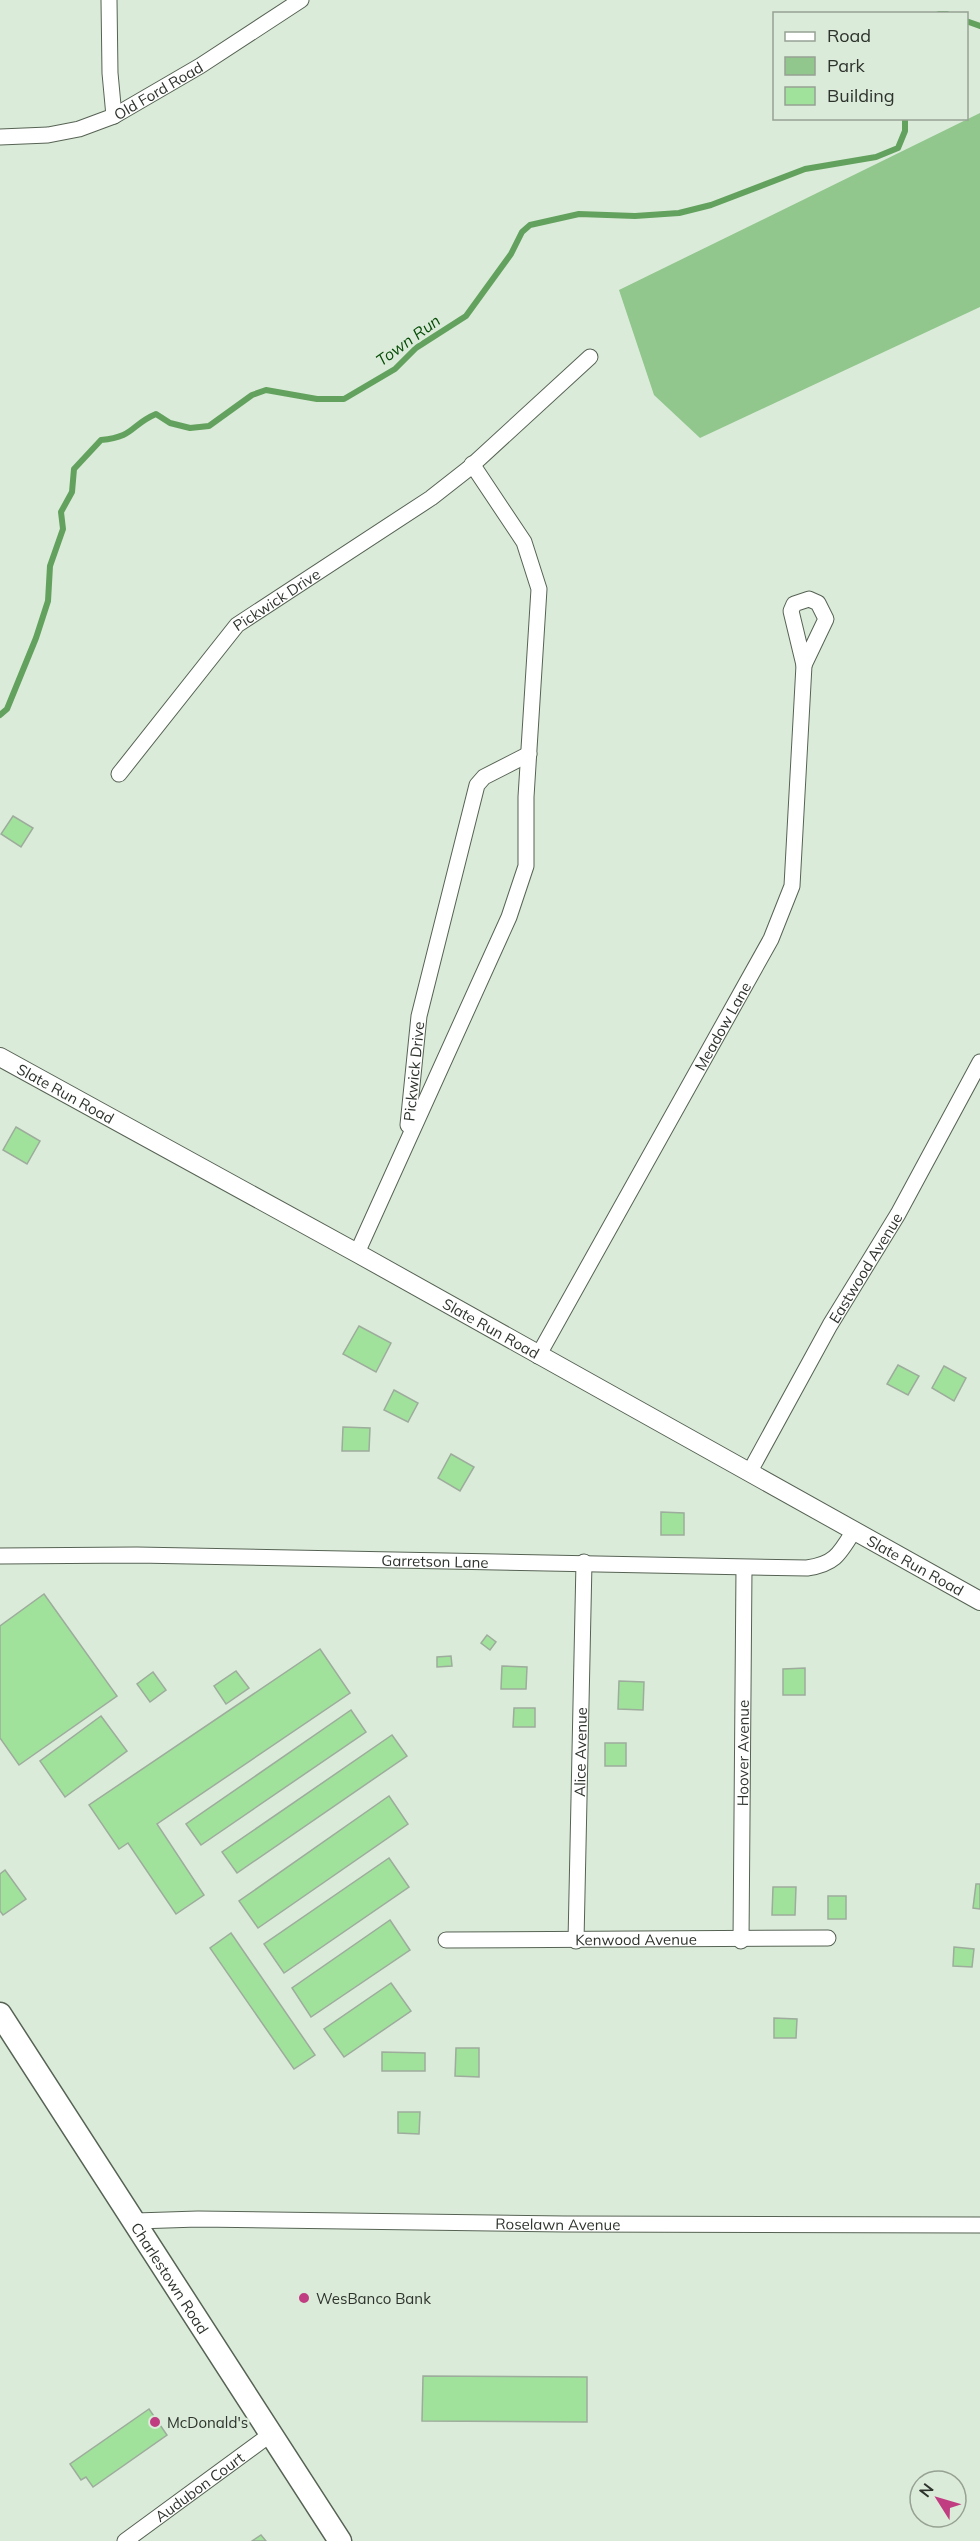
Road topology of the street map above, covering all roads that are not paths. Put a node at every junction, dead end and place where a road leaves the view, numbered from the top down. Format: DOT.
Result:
graph roads {
  1 [pos="109,0"];
  2 [pos="301,0"];
  3 [pos="114,116"];
  4 [pos="0,137"];
  5 [pos="590,357"];
  6 [pos="472,464"];
  7 [pos="804,665"];
  8 [pos="529,754"];
  9 [pos="119,774"];
  10 [pos="0,1058"];
  11 [pos="980,1062"];
  12 [pos="407,1138"];
  13 [pos="357,1253"];
  14 [pos="538,1356"];
  15 [pos="749,1473"];
  16 [pos="853,1532"];
  17 [pos="0,1556"];
  18 [pos="584,1562"];
  19 [pos="744,1568"];
  20 [pos="980,1601"];
  21 [pos="828,1938"];
  22 [pos="446,1940"];
  23 [pos="576,1941"];
  24 [pos="741,1941"];
  25 [pos="4,2028"];
  26 [pos="136,2221"];
  27 [pos="980,2225"];
  28 [pos="271,2434"];
  29 [pos="125,2541"];
  30 [pos="340,2541"];
  1 -- 3 [label="street"];
  2 -- 3 [label="street, Old Ford Road"];
  3 -- 4 [label="street, Old Ford Road"];
  5 -- 6 [label="street, Pickwick Drive"];
  6 -- 8 [label="street, Pickwick Drive"];
  6 -- 9 [label="street, Pickwick Drive"];
  7 -- 14 [label="street, Meadow Lane"];
  8 -- 12 [label="street, Pickwick Drive"];
  8 -- 12 [label="street, Pickwick Drive"];
  10 -- 13 [label="street, Slate Run Road"];
  11 -- 15 [label="street, Eastwood Avenue"];
  12 -- 13 [label="street, Pickwick Drive"];
  13 -- 14 [label="street, Slate Run Road"];
  14 -- 15 [label="street, Slate Run Road"];
  15 -- 16 [label="street, Slate Run Road"];
  16 -- 19 [label="street, Garretson Lane"];
  16 -- 20 [label="street, Slate Run Road"];
  17 -- 18 [label="street, Garretson Lane"];
  18 -- 19 [label="street, Garretson Lane"];
  18 -- 23 [label="street, Alice Avenue"];
  19 -- 24 [label="street, Hoover Avenue"];
  21 -- 24 [label="street, Kenwood Avenue"];
  22 -- 23 [label="street, Kenwood Avenue"];
  23 -- 24 [label="street, Kenwood Avenue"];
  25 -- 26 [label="main road, Charlestown Road"];
  26 -- 27 [label="street, Roselawn Avenue"];
  26 -- 28 [label="main road, Charlestown Road"];
  28 -- 29 [label="street, Audubon Court"];
  28 -- 30 [label="main road, Charlestown Road"];
}
